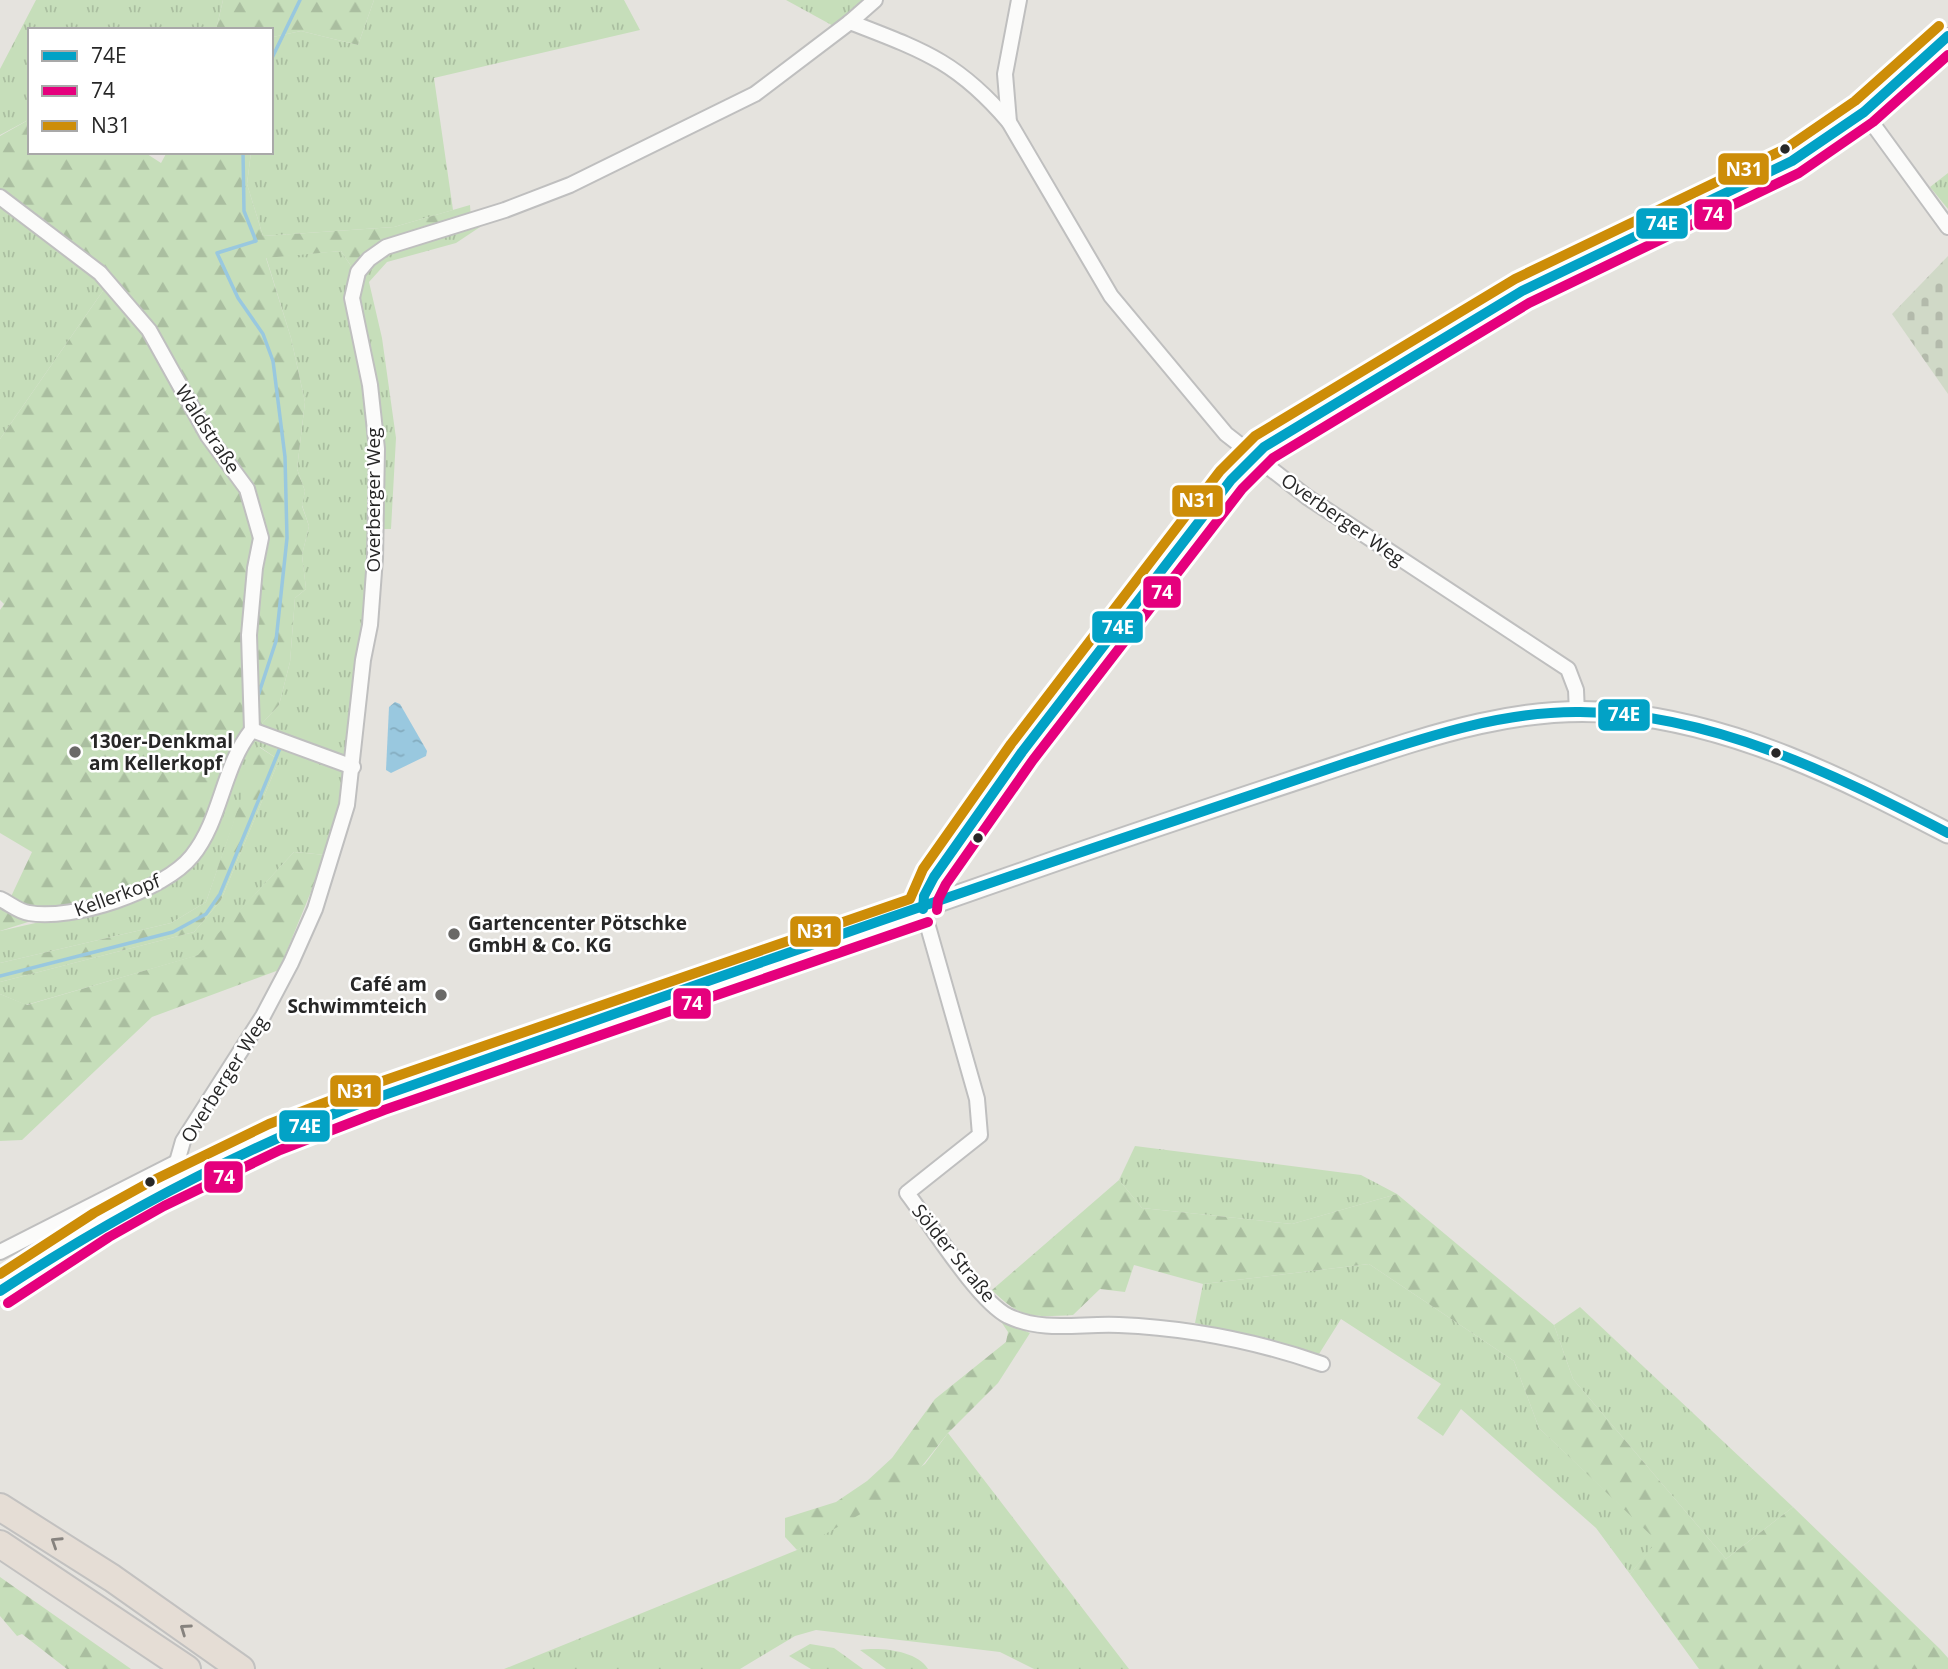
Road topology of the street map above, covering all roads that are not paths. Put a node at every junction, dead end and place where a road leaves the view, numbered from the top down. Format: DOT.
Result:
graph roads {
  1 [pos="875,0"];
  2 [pos="1018,0"];
  3 [pos="850,22"];
  4 [pos="1948,36"];
  5 [pos="1864,111"];
  6 [pos="1009,122"];
  7 [pos="0,197"];
  8 [pos="1948,227"];
  9 [pos="1254,455"];
  10 [pos="1577,713"];
  11 [pos="253,730"];
  12 [pos="353,767"];
  13 [pos="1948,833"];
  14 [pos="0,899"];
  15 [pos="923,909"];
  16 [pos="181,1171"];
  17 [pos="0,1252"];
  18 [pos="0,1291"];
  19 [pos="1322,1364"];
  20 [pos="0,1507"];
  21 [pos="0,1544"];
  22 [pos="187,1669"];
  23 [pos="241,1669"];
  1 -- 3 [label="street, Overberger Weg"];
  2 -- 6 [label="street, Overberger Weg"];
  3 -- 6 [label="street, Overberger Weg"];
  3 -- 12 [label="street, Overberger Weg"];
  4 -- 5 [label="street"];
  5 -- 8 [label="street"];
  5 -- 9 [label="street"];
  6 -- 9 [label="street, Overberger Weg"];
  7 -- 11 [label="street, Waldstraße"];
  9 -- 10 [label="street, Overberger Weg"];
  9 -- 15 [label="street"];
  10 -- 13 [label="main road"];
  10 -- 15 [label="main road"];
  11 -- 12 [label="street"];
  11 -- 14 [label="street, Kellerkopf"];
  12 -- 16 [label="street, Overberger Weg"];
  15 -- 16 [label="main road"];
  15 -- 19 [label="street, Sölder Straße"];
  16 -- 17 [label="street, Overberger Weg"];
  16 -- 18 [label="main road"];
  23 -- 20 [label="highway, one-way"];
  21 -- 22 [label="highway"];
}
